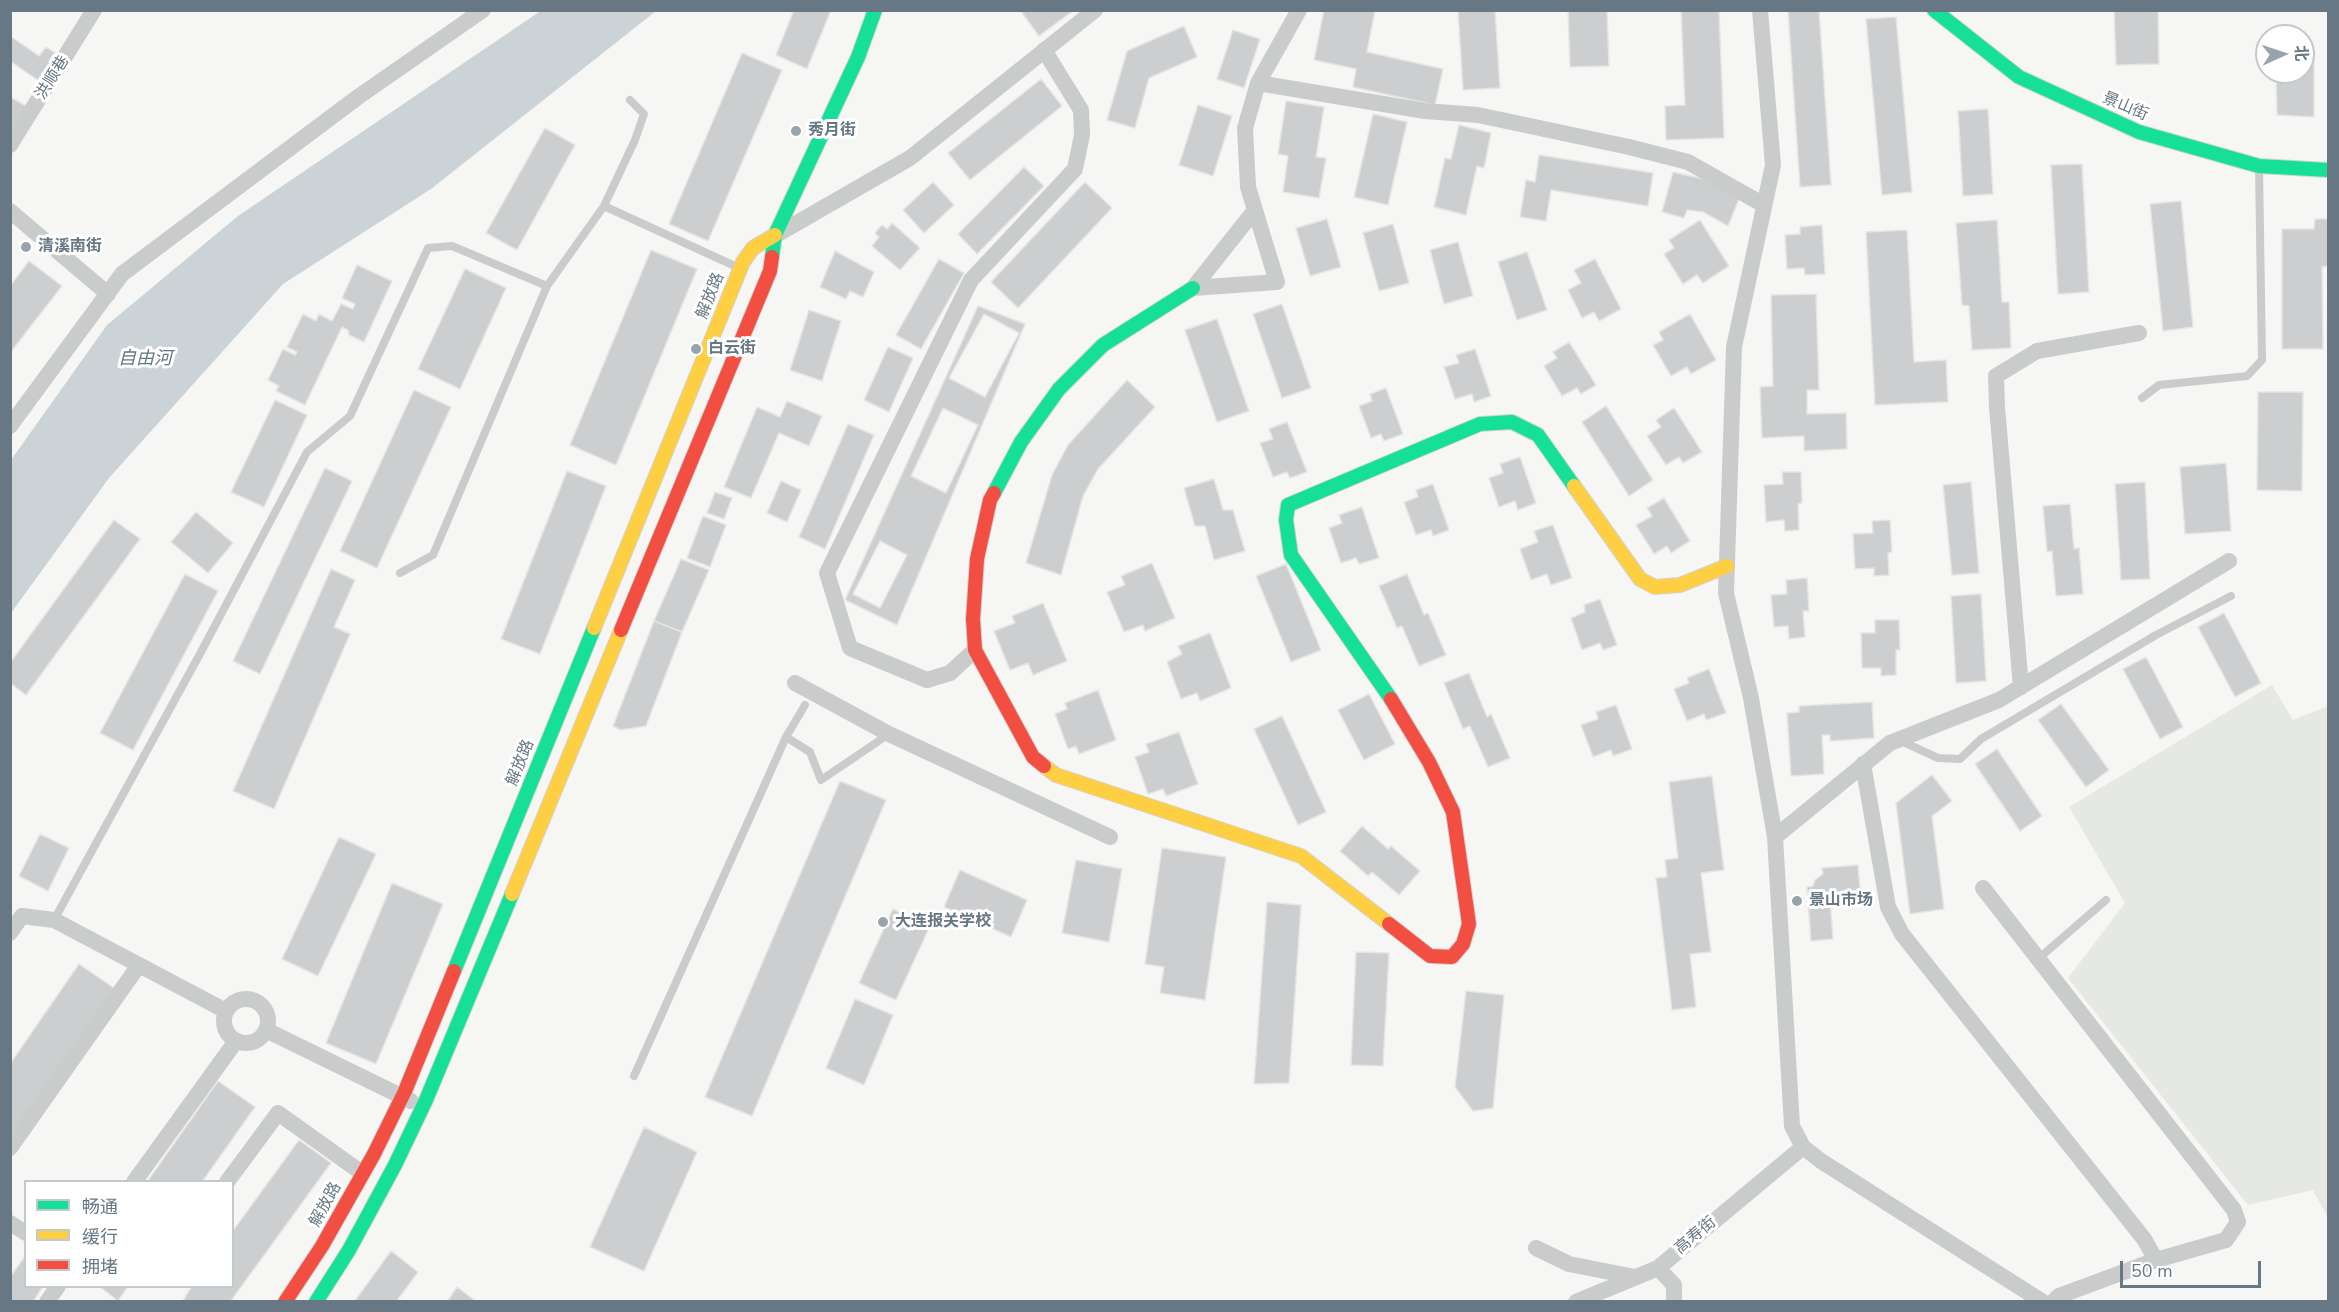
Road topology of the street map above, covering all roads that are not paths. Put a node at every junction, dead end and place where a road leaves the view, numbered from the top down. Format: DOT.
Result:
graph roads {
  1 [pos="94,10"];
  2 [pos="483,10"];
  3 [pos="874,10"];
  4 [pos="1095,10"];
  5 [pos="1299,10"];
  6 [pos="1760,10"];
  7 [pos="1934,10"];
  8 [pos="1044,50"];
  9 [pos="1258,83"];
  10 [pos="630,100"];
  11 [pos="10,145"];
  12 [pos="2259,166"];
  13 [pos="2328,170"];
  14 [pos="1764,204"];
  15 [pos="604,206"];
  16 [pos="1255,210"];
  17 [pos="10,211"];
  18 [pos="775,235"];
  19 [pos="740,268"];
  20 [pos="547,286"];
  21 [pos="1193,288"];
  22 [pos="108,294"];
  23 [pos="2139,333"];
  24 [pos="2142,398"];
  25 [pos="10,426"];
  26 [pos="2229,561"];
  27 [pos="1727,566"];
  28 [pos="400,573"];
  29 [pos="2231,596"];
  30 [pos="975,650"];
  31 [pos="795,683"];
  32 [pos="2021,687"];
  33 [pos="805,705"];
  34 [pos="889,734"];
  35 [pos="786,737"];
  36 [pos="1899,740"];
  37 [pos="1863,764"];
  38 [pos="1110,837"];
  39 [pos="1775,837"];
  40 [pos="1983,888"];
  41 [pos="2106,900"];
  42 [pos="54,920"];
  43 [pos="10,933"];
  44 [pos="2038,959"];
  45 [pos="139,965"];
  46 [pos="226,1011"];
  47 [pos="266,1030"];
  48 [pos="236,1041"];
  49 [pos="634,1076"];
  50 [pos="402,1096"];
  51 [pos="423,1107"];
  52 [pos="1803,1147"];
  53 [pos="10,1148"];
  54 [pos="362,1173"];
  55 [pos="135,1180"];
  56 [pos="228,1180"];
  57 [pos="10,1223"];
  58 [pos="24,1232"];
  59 [pos="1536,1248"];
  60 [pos="2156,1260"];
  61 [pos="1658,1268"];
  62 [pos="1636,1277"];
  63 [pos="57,1288"];
  64 [pos="47,1302"];
  65 [pos="285,1302"];
  66 [pos="316,1302"];
  67 [pos="1576,1302"];
  68 [pos="1674,1302"];
  69 [pos="2043,1302"];
  70 [pos="2053,1302"];
  1 -- 11 [label="street, 洪顺巷"];
  2 -- 22 [label="street"];
  3 -- 18 [label="main road, 解放路"];
  4 -- 8 [label="street"];
  5 -- 9 [label="street"];
  6 -- 14 [label="street"];
  7 -- 12 [label="main road, 景山街"];
  8 -- 18 [label="street"];
  8 -- 30 [label="street"];
  9 -- 14 [label="street"];
  9 -- 16 [label="street"];
  10 -- 15 [label="lane"];
  12 -- 13 [label="main road, 景山街"];
  12 -- 24 [label="lane"];
  14 -- 27 [label="street"];
  15 -- 19 [label="lane"];
  15 -- 20 [label="lane"];
  16 -- 21 [label="street"];
  16 -- 21 [label="street"];
  17 -- 22 [label="street"];
  18 -- 19 [label="main road, 解放路"];
  18 -- 51 [label="main road, 解放路"];
  19 -- 50 [label="main road, 解放路"];
  20 -- 28 [label="lane"];
  20 -- 42 [label="lane"];
  21 -- 30 [label="main road"];
  22 -- 25 [label="street"];
  23 -- 32 [label="street"];
  26 -- 32 [label="street"];
  27 -- 30 [label="main road"];
  27 -- 39 [label="street"];
  29 -- 36 [label="lane"];
  31 -- 34 [label="street"];
  32 -- 36 [label="street"];
  33 -- 35 [label="lane"];
  34 -- 35 [label="lane"];
  34 -- 38 [label="street"];
  35 -- 49 [label="lane"];
  36 -- 37 [label="street"];
  37 -- 39 [label="street"];
  37 -- 60 [label="street"];
  39 -- 52 [label="street"];
  40 -- 44 [label="street"];
  41 -- 44 [label="lane"];
  42 -- 43 [label="street"];
  42 -- 45 [label="street"];
  44 -- 60 [label="street"];
  45 -- 46 [label="street"];
  45 -- 53 [label="street"];
  46 -- 47 [label="street"];
  46 -- 48 [label="street"];
  47 -- 48 [label="street"];
  47 -- 50 [label="street"];
  48 -- 55 [label="street"];
  50 -- 51 [label="street"];
  50 -- 54 [label="main road, 解放路"];
  51 -- 66 [label="main road, 解放路"];
  52 -- 61 [label="street, 高寿街"];
  52 -- 69 [label="street"];
  54 -- 56 [label="street"];
  54 -- 65 [label="main road, 解放路"];
  57 -- 58 [label="street"];
  59 -- 62 [label="street"];
  60 -- 70 [label="street"];
  61 -- 62 [label="street, 高寿街"];
  61 -- 68 [label="street"];
  62 -- 67 [label="street, 高寿街"];
  63 -- 64 [label="street"];
}
